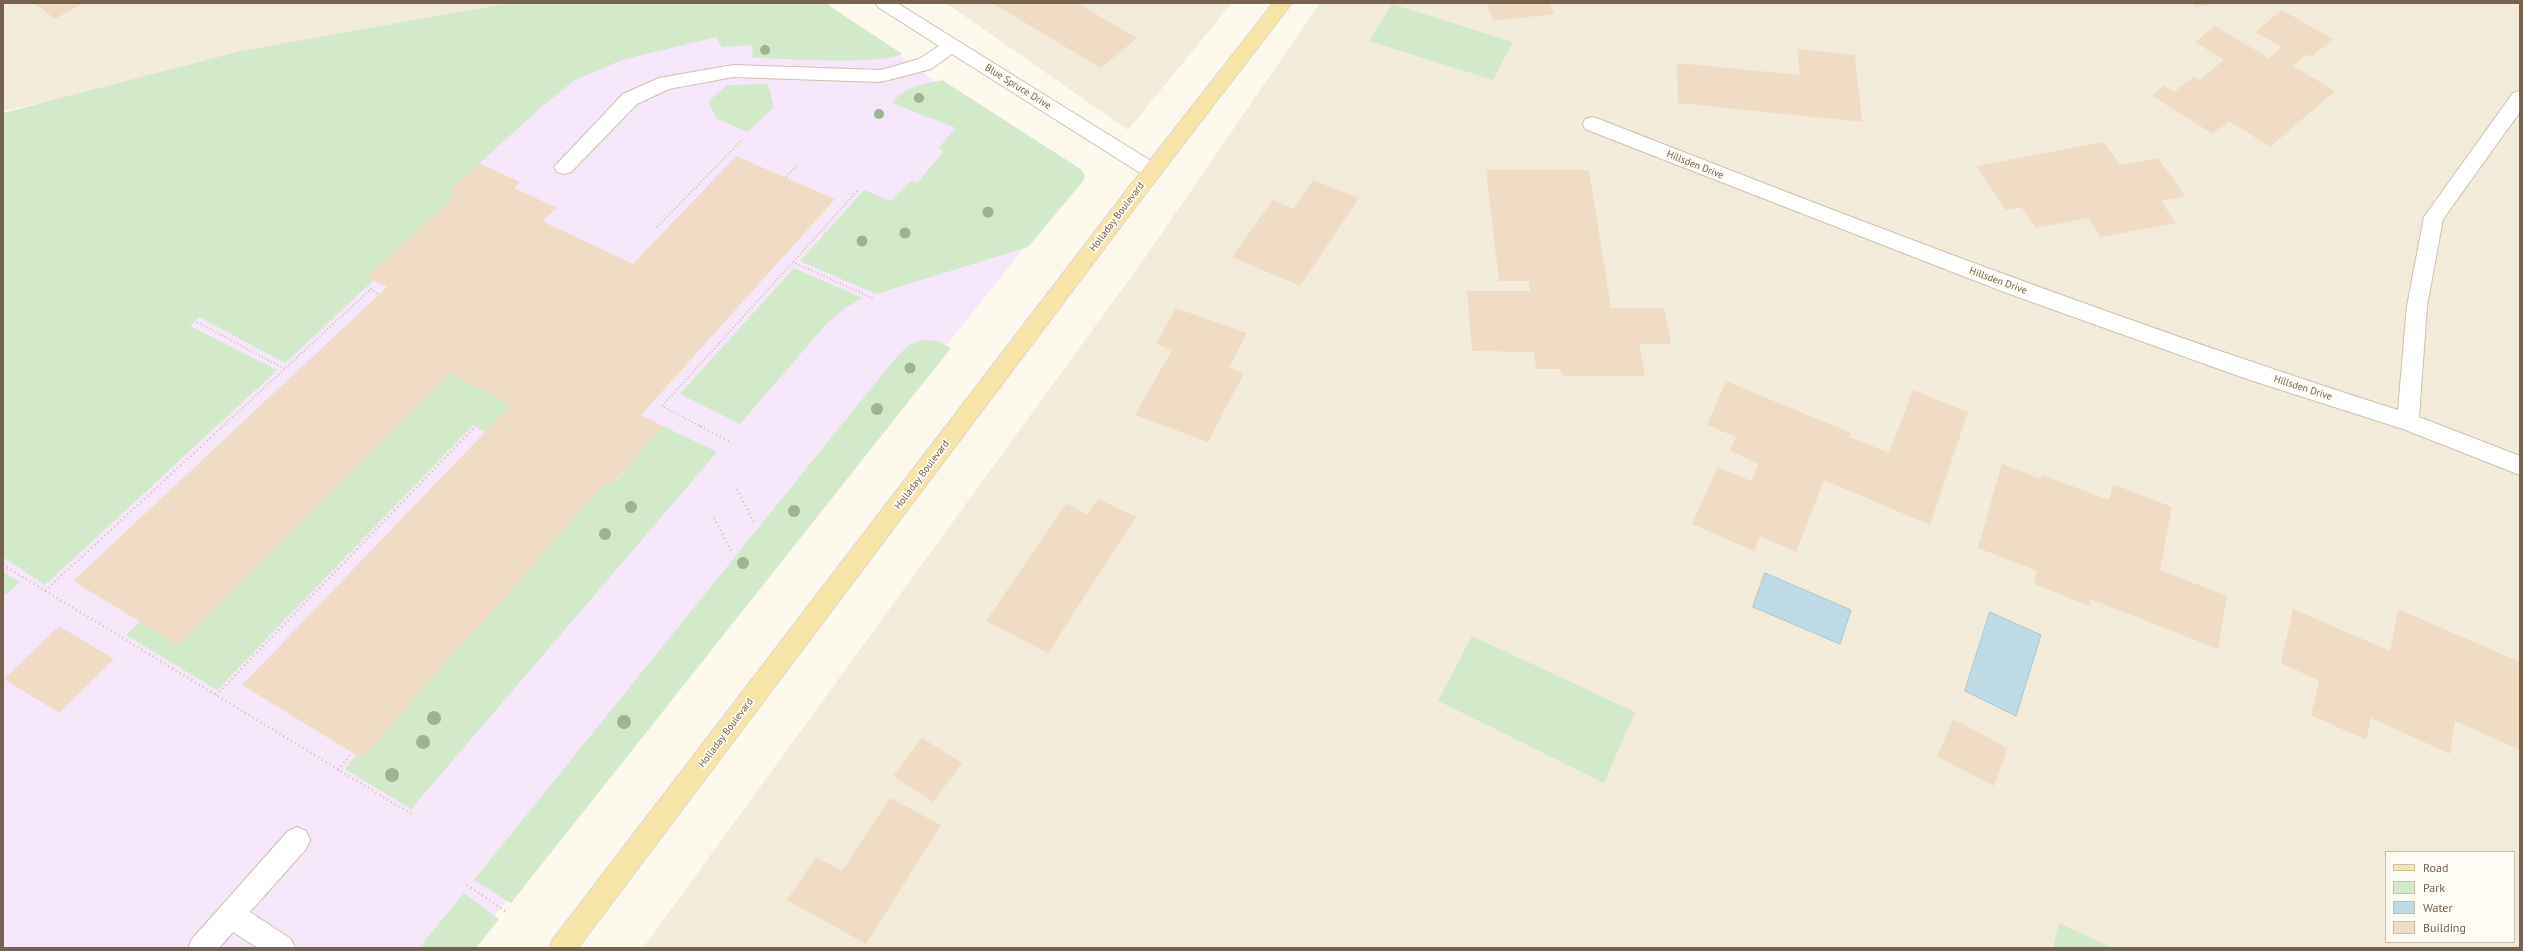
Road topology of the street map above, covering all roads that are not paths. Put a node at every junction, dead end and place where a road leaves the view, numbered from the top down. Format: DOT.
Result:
graph roads {
  1 [pos="884,3"];
  2 [pos="1283,3"];
  3 [pos="952,46"];
  4 [pos="2520,98"];
  5 [pos="1592,124"];
  6 [pos="564,168"];
  7 [pos="1152,171"];
  8 [pos="2408,422"];
  9 [pos="2520,466"];
  10 [pos="297,840"];
  11 [pos="230,915"];
  12 [pos="201,948"];
  13 [pos="282,948"];
  14 [pos="562,948"];
  1 -- 3 [label="street, Blue Spruce Drive"];
  2 -- 7 [label="main road, Holladay Boulevard"];
  3 -- 6 [label="street"];
  3 -- 7 [label="street, Blue Spruce Drive"];
  4 -- 8 [label="street"];
  5 -- 8 [label="street, Hillsden Drive"];
  7 -- 14 [label="main road, Holladay Boulevard"];
  8 -- 9 [label="street, Hillsden Drive"];
  10 -- 11 [label="street"];
  11 -- 12 [label="street"];
  11 -- 13 [label="street"];
}
